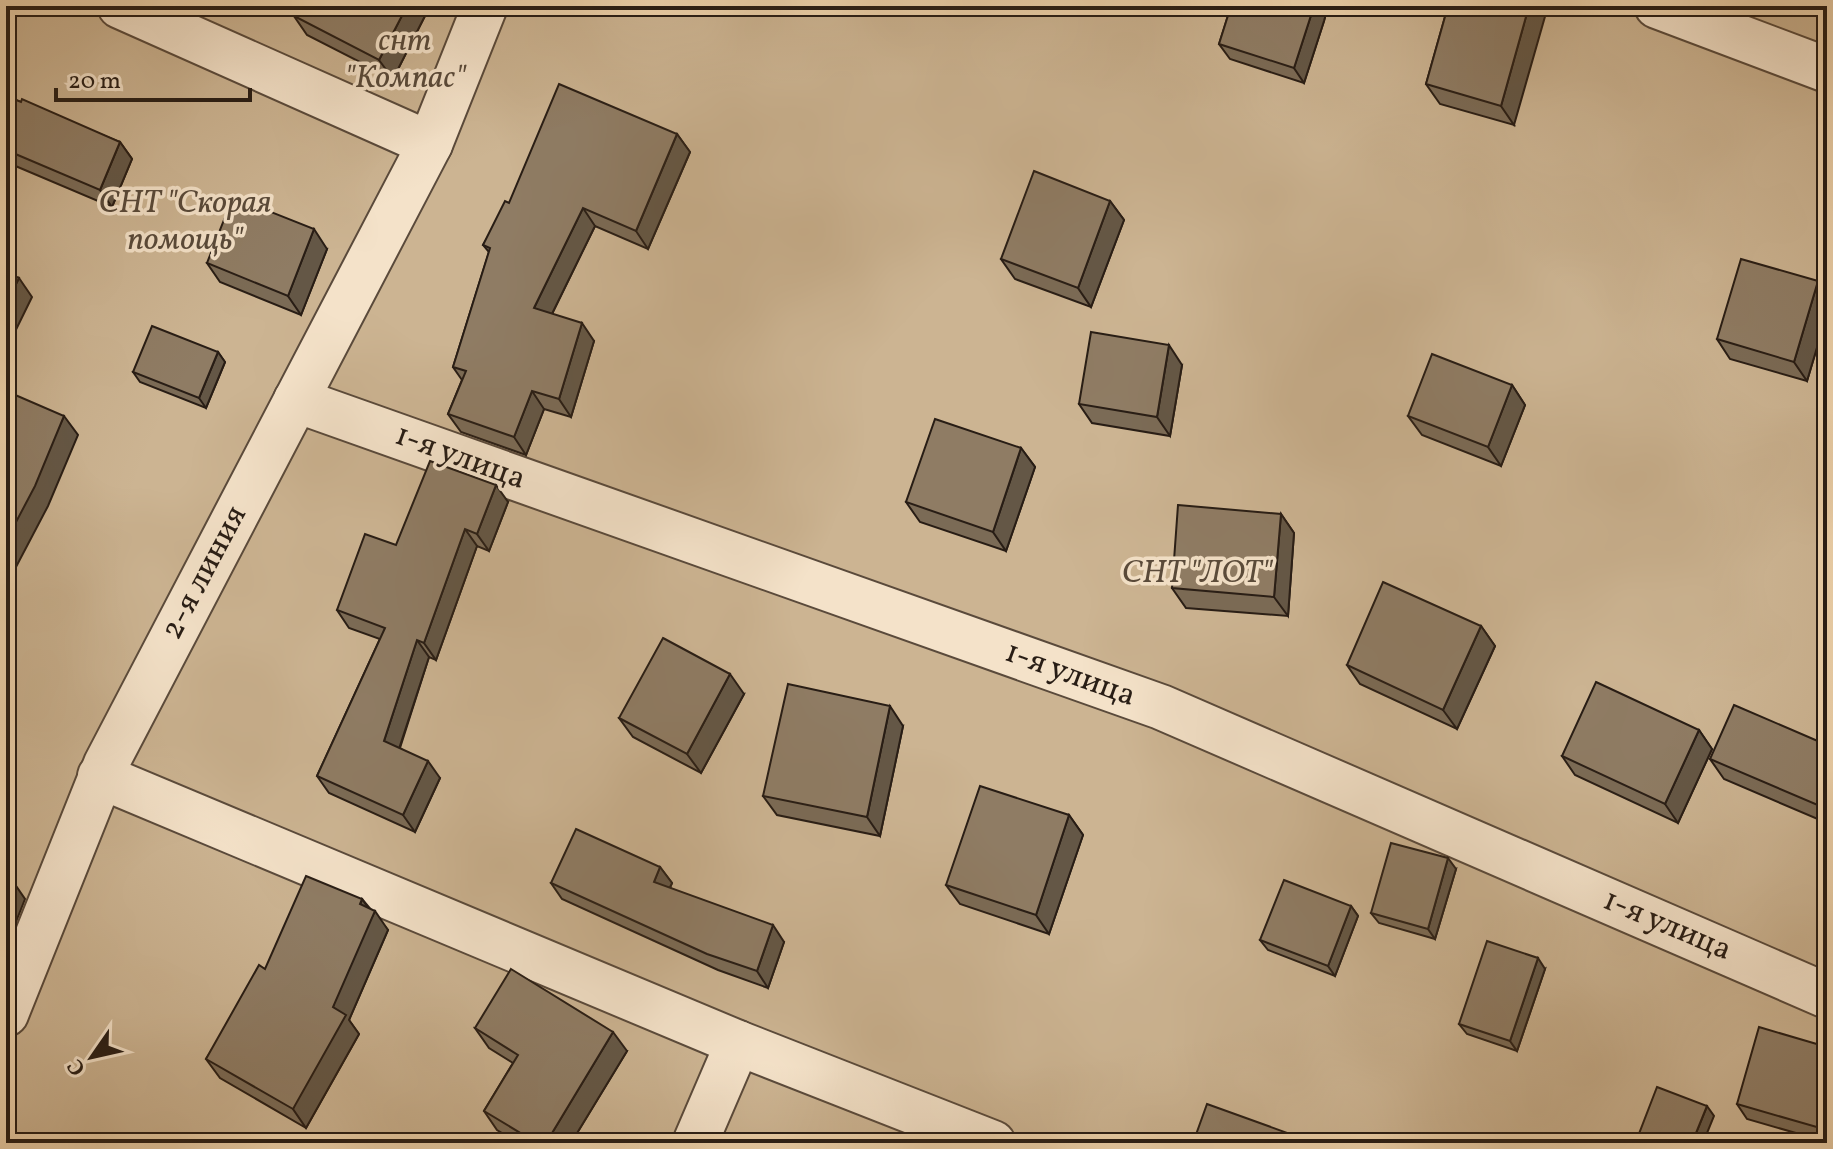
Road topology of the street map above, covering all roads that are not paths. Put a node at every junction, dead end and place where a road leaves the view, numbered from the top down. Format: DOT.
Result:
graph roads {
  1 [pos="120,6"];
  2 [pos="485,6"];
  3 [pos="1657,6"];
  4 [pos="1827,70"];
  5 [pos="430,144"];
  6 [pos="296,400"];
  7 [pos="100,776"];
  8 [pos="1827,996"];
  9 [pos="6,1014"];
  10 [pos="738,1043"];
  11 [pos="695,1143"];
  12 [pos="993,1143"];
  1 -- 5 [label="street"];
  2 -- 5 [label="street, 2-я линия"];
  3 -- 4 [label="street"];
  5 -- 6 [label="street, 2-я линия"];
  6 -- 7 [label="street, 2-я линия"];
  6 -- 8 [label="street, 1-я улица"];
  7 -- 9 [label="street, 2-я линия"];
  7 -- 10 [label="street"];
  10 -- 11 [label="street"];
  10 -- 12 [label="street"];
}
